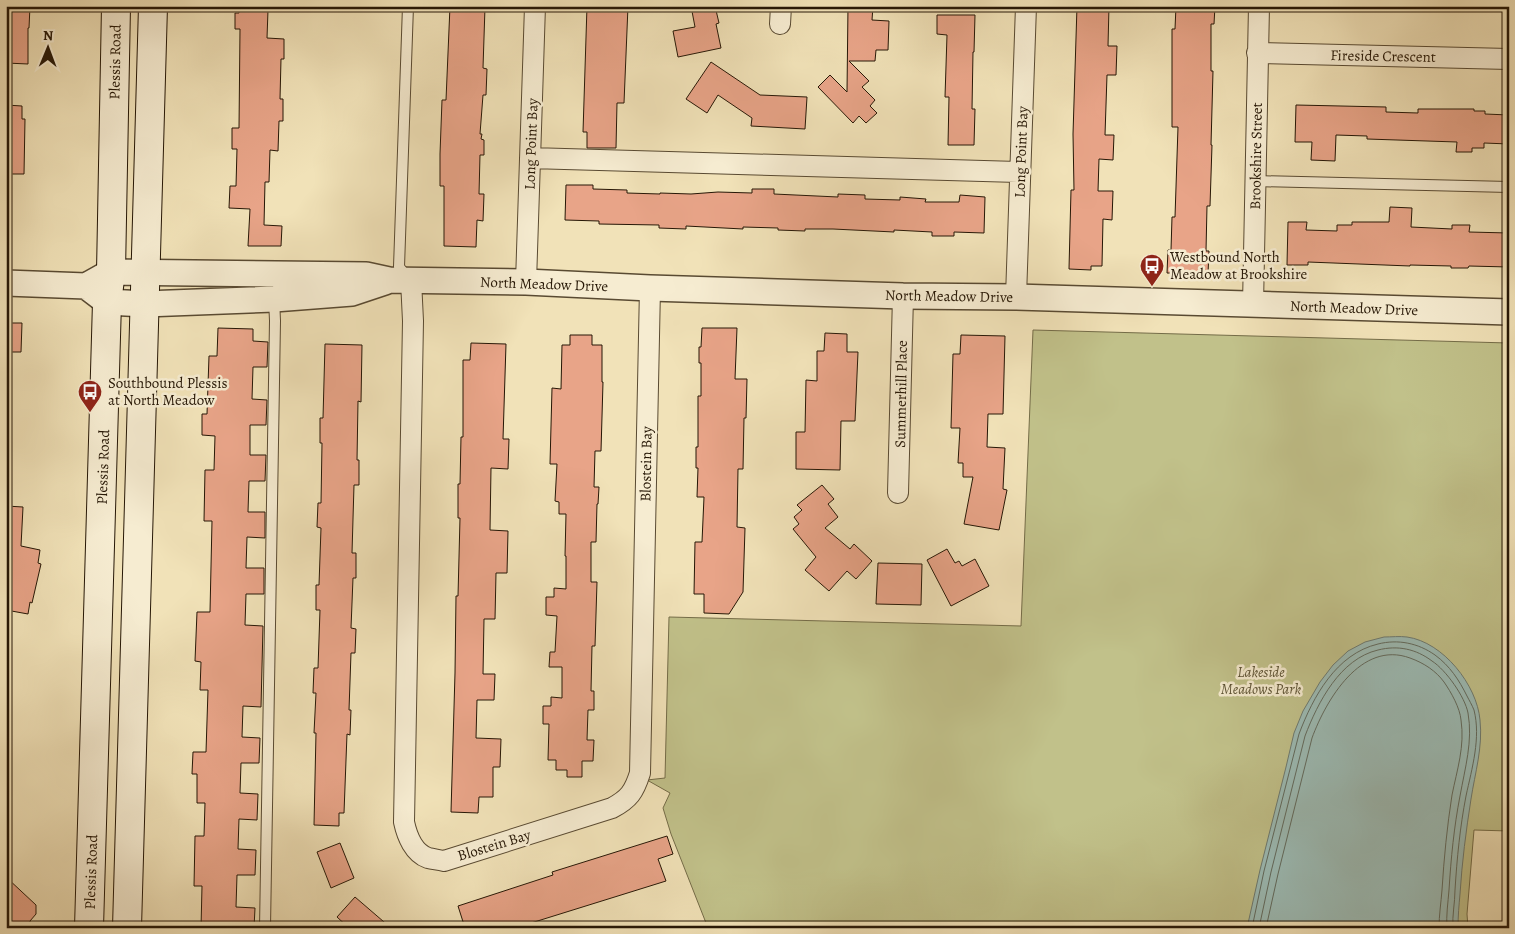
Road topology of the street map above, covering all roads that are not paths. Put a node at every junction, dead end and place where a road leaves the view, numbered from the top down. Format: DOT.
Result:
graph roads {
  1 [pos="116,6"];
  2 [pos="153,6"];
  3 [pos="408,6"];
  4 [pos="535,6"];
  5 [pos="1026,6"];
  6 [pos="1259,6"];
  7 [pos="1258,53"];
  8 [pos="1509,59"];
  9 [pos="530,158"];
  10 [pos="1020,172"];
  11 [pos="1255,181"];
  12 [pos="1509,187"];
  13 [pos="111,272"];
  14 [pos="146,272"];
  15 [pos="400,280"];
  16 [pos="526,282"];
  17 [pos="6,284"];
  18 [pos="274,286"];
  19 [pos="650,288"];
  20 [pos="97,294"];
  21 [pos="903,296"];
  22 [pos="1016,297"];
  23 [pos="145,304"];
  24 [pos="1253,305"];
  25 [pos="1509,312"];
  26 [pos="898,493"];
  27 [pos="89,928"];
  28 [pos="127,928"];
  29 [pos="265,928"];
  1 -- 13 [label="main road, Plessis Road"];
  2 -- 14 [label="main road"];
  3 -- 15 [label="lane"];
  4 -- 9 [label="street, Long Point Bay"];
  5 -- 10 [label="street, Long Point Bay"];
  6 -- 7 [label="street, Brookshire Street"];
  7 -- 8 [label="street, Fireside Crescent"];
  7 -- 11 [label="street, Brookshire Street"];
  9 -- 10 [label="street"];
  9 -- 16 [label="street, Long Point Bay"];
  10 -- 22 [label="street, Long Point Bay"];
  11 -- 12 [label="lane"];
  11 -- 24 [label="street, Brookshire Street"];
  13 -- 14 [label="street, North Meadow Drive"];
  13 -- 20 [label="main road, Plessis Road"];
  14 -- 18 [label="street, North Meadow Drive"];
  14 -- 23 [label="main road"];
  15 -- 16 [label="street, North Meadow Drive"];
  15 -- 18 [label="street, North Meadow Drive"];
  15 -- 19 [label="street, Blostein Bay"];
  16 -- 19 [label="street, North Meadow Drive"];
  17 -- 20 [label="street, North Meadow Drive"];
  18 -- 23 [label="street, North Meadow Drive"];
  18 -- 29 [label="lane"];
  19 -- 21 [label="street, North Meadow Drive"];
  20 -- 23 [label="street, North Meadow Drive"];
  20 -- 27 [label="main road, Plessis Road"];
  21 -- 22 [label="street, North Meadow Drive"];
  21 -- 26 [label="street, Summerhill Place"];
  22 -- 24 [label="street, North Meadow Drive"];
  23 -- 28 [label="main road"];
  24 -- 25 [label="street, North Meadow Drive"];
}
